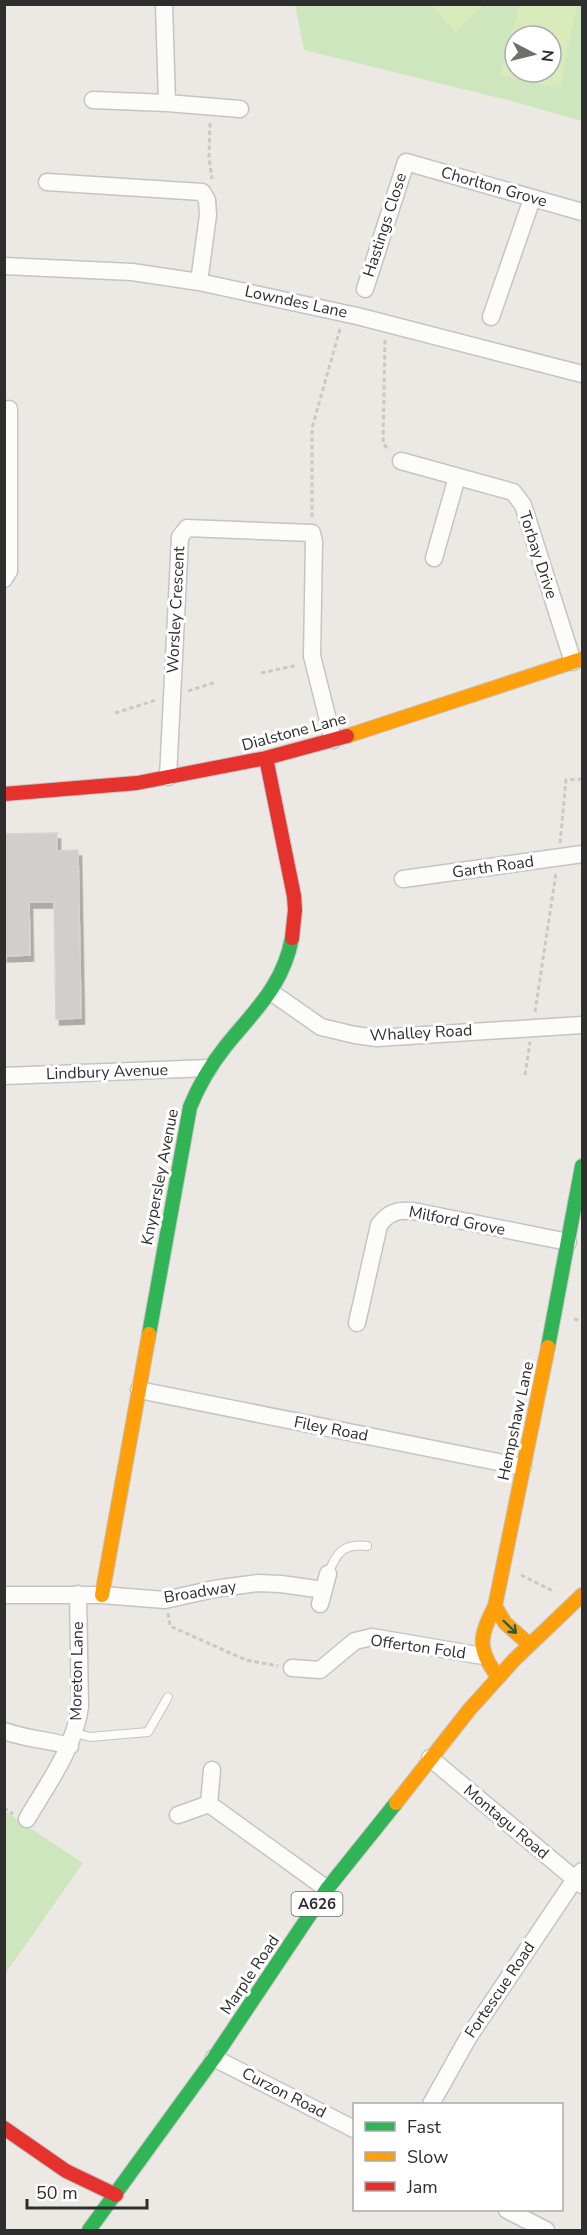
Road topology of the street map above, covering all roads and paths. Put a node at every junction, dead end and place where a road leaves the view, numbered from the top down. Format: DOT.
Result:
graph roads {
  1 [pos="164,4"];
  2 [pos="93,100"];
  3 [pos="167,103"];
  4 [pos="211,106"];
  5 [pos="240,109"];
  6 [pos="406,162"];
  7 [pos="47,182"];
  8 [pos="201,192"];
  9 [pos="532,199"];
  10 [pos="582,212"];
  11 [pos="4,266"];
  12 [pos="199,282"];
  13 [pos="365,289"];
  14 [pos="344,313"];
  15 [pos="491,317"];
  16 [pos="385,323"];
  17 [pos="582,374"];
  18 [pos="9,409"];
  19 [pos="401,462"];
  20 [pos="457,477"];
  21 [pos="312,533"];
  22 [pos="434,558"];
  23 [pos="4,579"];
  24 [pos="578,660"];
  25 [pos="313,662"];
  26 [pos="261,673"];
  27 [pos="333,740"];
  28 [pos="266,758"];
  29 [pos="168,777"];
  30 [pos="582,779"];
  31 [pos="4,794"];
  32 [pos="582,854"];
  33 [pos="558,858"];
  34 [pos="404,879"];
  35 [pos="271,993"];
  36 [pos="582,1025"];
  37 [pos="532,1027"];
  38 [pos="209,1068"];
  39 [pos="525,1075"];
  40 [pos="4,1076"];
  41 [pos="582,1172"];
  42 [pos="568,1242"];
  43 [pos="357,1323"];
  44 [pos="139,1390"];
  45 [pos="523,1467"];
  46 [pos="367,1546"];
  47 [pos="503,1567"];
  48 [pos="324,1589"];
  49 [pos="78,1594"];
  50 [pos="4,1595"];
  51 [pos="102,1595"];
  52 [pos="579,1598"];
  53 [pos="165,1600"];
  54 [pos="495,1606"];
  55 [pos="530,1645"];
  56 [pos="483,1656"];
  57 [pos="291,1668"];
  58 [pos="498,1677"];
  59 [pos="168,1697"];
  60 [pos="4,1731"];
  61 [pos="72,1740"];
  62 [pos="430,1758"];
  63 [pos="212,1770"];
  64 [pos="209,1804"];
  65 [pos="178,1815"];
  66 [pos="27,1819"];
  67 [pos="580,1878"];
  68 [pos="327,1889"];
  69 [pos="214,2058"];
  70 [pos="432,2103"];
  71 [pos="4,2128"];
  72 [pos="353,2128"];
  73 [pos="66,2171"];
  74 [pos="116,2195"];
  75 [pos="96,2204"];
  76 [pos="509,2211"];
  77 [pos="88,2230"];
  78 [pos="542,2230"];
  1 -- 3 [label="street"];
  2 -- 3 [label="street"];
  3 -- 4 [label="street"];
  4 -- 5 [label="street"];
  4 -- 8 [label="path"];
  6 -- 9 [label="street, Chorlton Grove"];
  6 -- 13 [label="street, Hastings Close"];
  7 -- 8 [label="street"];
  8 -- 12 [label="street"];
  9 -- 10 [label="street, Chorlton Grove"];
  9 -- 15 [label="street"];
  11 -- 12 [label="street, Lowndes Lane"];
  12 -- 14 [label="street, Lowndes Lane"];
  14 -- 16 [label="street, Lowndes Lane"];
  14 -- 21 [label="path"];
  16 -- 17 [label="street, Lowndes Lane"];
  16 -- 19 [label="path"];
  18 -- 23 [label="street"];
  19 -- 20 [label="street, Torbay Drive"];
  20 -- 22 [label="street"];
  20 -- 24 [label="street, Torbay Drive"];
  21 -- 25 [label="street"];
  21 -- 29 [label="street, Worsley Crescent"];
  24 -- 27 [label="street, Dialstone Lane"];
  25 -- 26 [label="path"];
  25 -- 27 [label="street"];
  27 -- 28 [label="street, Dialstone Lane"];
  28 -- 29 [label="street, Dialstone Lane"];
  28 -- 35 [label="street, Knypersley Avenue"];
  29 -- 31 [label="street, Dialstone Lane"];
  30 -- 33 [label="path"];
  32 -- 33 [label="street, Garth Road"];
  33 -- 34 [label="street, Garth Road"];
  33 -- 37 [label="path"];
  35 -- 37 [label="street, Whalley Road"];
  35 -- 38 [label="street, Knypersley Avenue"];
  36 -- 37 [label="street, Whalley Road"];
  37 -- 39 [label="path"];
  38 -- 40 [label="street, Lindbury Avenue"];
  38 -- 44 [label="street, Knypersley Avenue"];
  41 -- 42 [label="street, Hempshaw Lane"];
  42 -- 43 [label="street, Milford Grove"];
  42 -- 45 [label="street, Hempshaw Lane"];
  44 -- 45 [label="street, Filey Road"];
  44 -- 51 [label="street, Knypersley Avenue"];
  45 -- 47 [label="street, Hempshaw Lane"];
  46 -- 48 [label="lane"];
  47 -- 52 [label="path"];
  47 -- 54 [label="street, Hempshaw Lane"];
  48 -- 53 [label="street, Broadway"];
  49 -- 50 [label="street, Broadway"];
  49 -- 51 [label="street, Broadway"];
  49 -- 61 [label="street, Moreton Lane"];
  51 -- 53 [label="street, Broadway"];
  52 -- 55 [label="street, A626"];
  53 -- 57 [label="path"];
  54 -- 55 [label="street, one-way"];
  54 -- 56 [label="street, Hempshaw Lane"];
  55 -- 58 [label="street, Marple Road / A626"];
  56 -- 57 [label="street, Offerton Fold"];
  56 -- 58 [label="street"];
  58 -- 62 [label="street, Marple Road / A626"];
  59 -- 61 [label="lane"];
  60 -- 61 [label="street, Moreton Lane"];
  61 -- 66 [label="street, Moreton Lane"];
  62 -- 67 [label="street, Montagu Road"];
  62 -- 68 [label="street, Marple Road / A626"];
  63 -- 64 [label="street"];
  64 -- 65 [label="street"];
  64 -- 68 [label="street"];
  67 -- 70 [label="street, Fortescue Road"];
  68 -- 69 [label="street, Marple Road / A626"];
  69 -- 72 [label="street, Curzon Road"];
  69 -- 74 [label="street, Marple Road / A626"];
  71 -- 73 [label="street"];
  73 -- 74 [label="street"];
  73 -- 75 [label="street"];
  74 -- 75 [label="street, Marple Road / A626"];
  75 -- 77 [label="street, Marple Road / A626"];
  76 -- 78 [label="street"];
}
